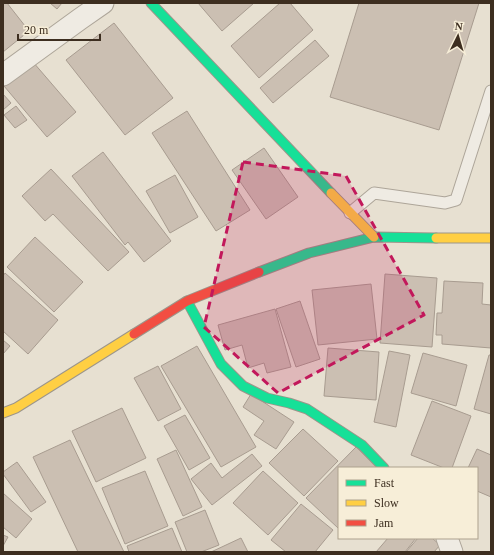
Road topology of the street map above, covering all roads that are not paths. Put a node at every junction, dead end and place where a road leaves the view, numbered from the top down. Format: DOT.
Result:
graph roads {
  1 [pos="103,3"];
  2 [pos="151,3"];
  3 [pos="3,75"];
  4 [pos="491,91"];
  5 [pos="350,213"];
  6 [pos="374,237"];
  7 [pos="491,238"];
  8 [pos="187,301"];
  9 [pos="3,413"];
  10 [pos="383,467"];
  11 [pos="447,539"];
  12 [pos="452,552"];
  1 -- 3 [label="street"];
  2 -- 5 [label="street"];
  4 -- 5 [label="lane"];
  5 -- 6 [label="street"];
  6 -- 7 [label="street"];
  6 -- 8 [label="street"];
  8 -- 9 [label="street"];
  8 -- 10 [label="street"];
  11 -- 12 [label="street"];
}
